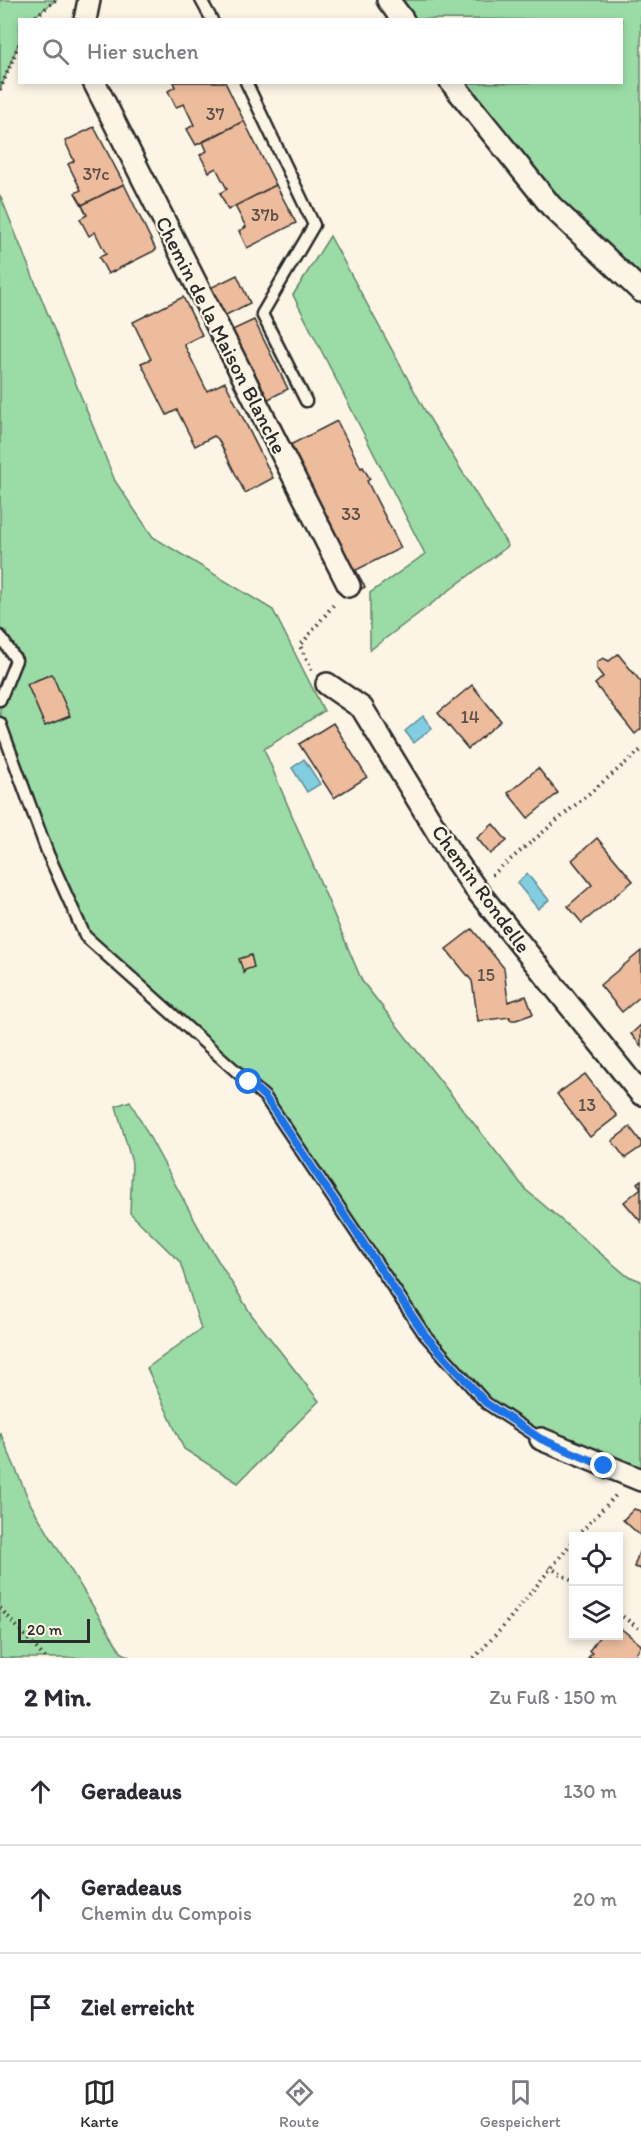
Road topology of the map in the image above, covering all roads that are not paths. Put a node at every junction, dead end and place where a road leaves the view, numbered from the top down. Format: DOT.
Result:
graph roads {
  1 [pos="89,0"];
  2 [pos="201,0"];
  3 [pos="388,0"];
  4 [pos="85,18"];
  5 [pos="211,18"];
  6 [pos="402,18"];
  7 [pos="95,84"];
  8 [pos="247,84"];
  9 [pos="453,84"];
  10 [pos="641,291"];
  11 [pos="306,401"];
  12 [pos="349,586"];
  13 [pos="0,636"];
  14 [pos="327,684"];
  15 [pos="0,700"];
  16 [pos="0,723"];
  17 [pos="641,1094"];
  18 [pos="541,1439"];
  19 [pos="637,1478"];
  1 -- 4 [label="street"];
  2 -- 5 [label="lane"];
  3 -- 6 [label="street"];
  7 -- 12 [label="street, Chemin de la Maison Blanche"];
  8 -- 11 [label="lane"];
  9 -- 10 [label="street"];
  13 -- 15 [label="lane"];
  14 -- 17 [label="street, Chemin Rondelle"];
  16 -- 18 [label="lane"];
  18 -- 19 [label="street"];
}
